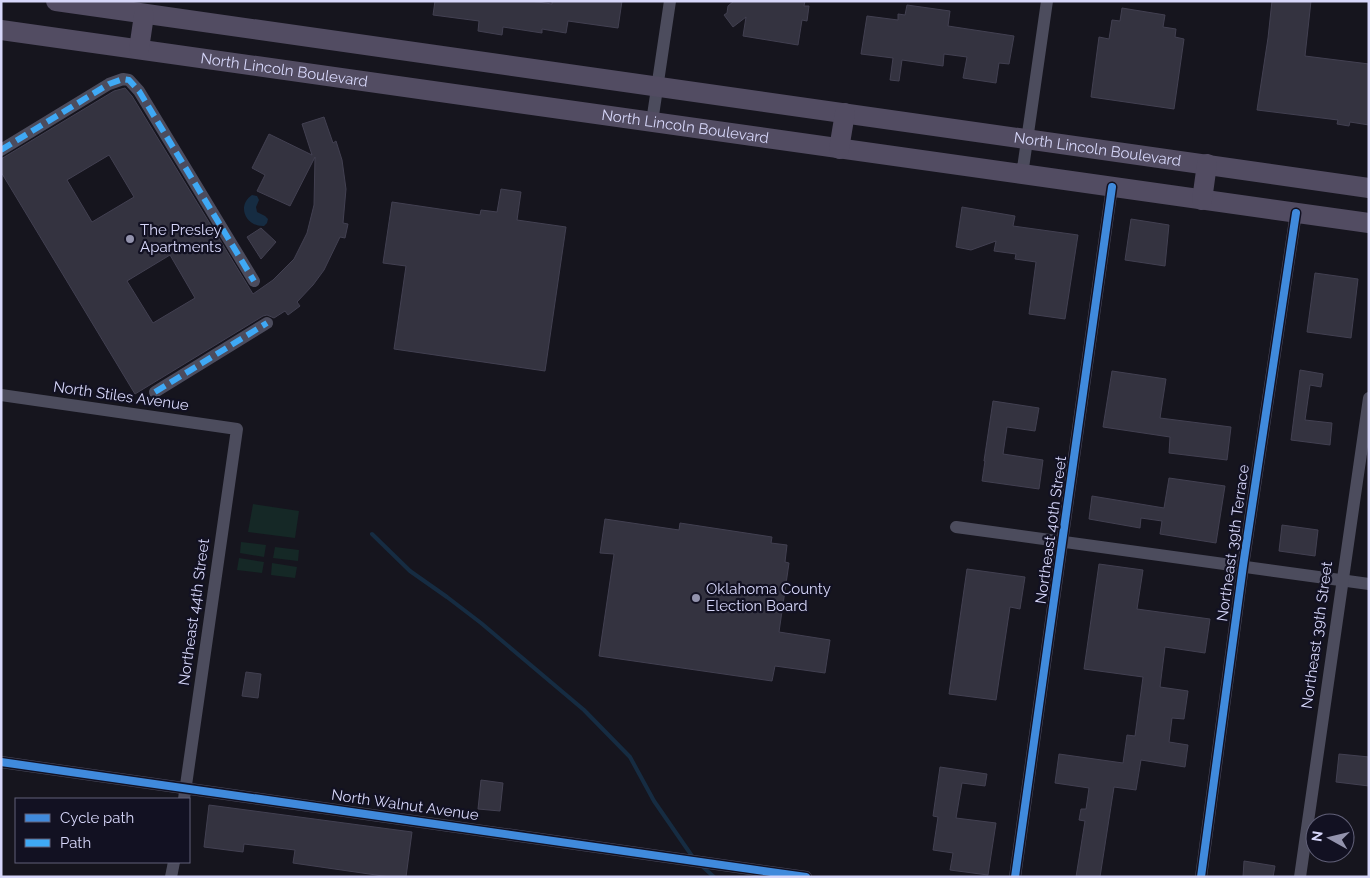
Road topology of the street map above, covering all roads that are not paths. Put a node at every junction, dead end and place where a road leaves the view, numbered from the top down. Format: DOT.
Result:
graph roads {
  1 [pos="56,1"];
  2 [pos="670,1"];
  3 [pos="1047,1"];
  4 [pos="145,8"];
  5 [pos="1,30"];
  6 [pos="139,49"];
  7 [pos="657,87"];
  8 [pos="845,113"];
  9 [pos="652,122"];
  10 [pos="1027,139"];
  11 [pos="839,149"];
  12 [pos="1,150"];
  13 [pos="1207,164"];
  14 [pos="1022,175"];
  15 [pos="1112,188"];
  16 [pos="1369,188"];
  17 [pos="1202,200"];
  18 [pos="1296,214"];
  19 [pos="1369,223"];
  20 [pos="254,281"];
  21 [pos="267,323"];
  22 [pos="155,392"];
  23 [pos="1,395"];
  24 [pos="1369,398"];
  25 [pos="237,429"];
  26 [pos="956,526"];
  27 [pos="1064,541"];
  28 [pos="1243,566"];
  29 [pos="1341,580"];
  30 [pos="1369,584"];
  31 [pos="1,762"];
  32 [pos="185,793"];
  33 [pos="174,863"];
  34 [pos="171,877"];
  35 [pos="806,877"];
  36 [pos="1015,877"];
  37 [pos="1201,877"];
  38 [pos="1300,877"];
  1 -- 4 [label="main road, North Lincoln Boulevard"];
  2 -- 7 [label="street"];
  3 -- 10 [label="street"];
  4 -- 6 [label="main road"];
  4 -- 7 [label="main road, North Lincoln Boulevard"];
  5 -- 6 [label="main road, North Lincoln Boulevard"];
  6 -- 9 [label="main road, North Lincoln Boulevard"];
  7 -- 8 [label="main road, North Lincoln Boulevard"];
  7 -- 9 [label="street"];
  8 -- 10 [label="main road, North Lincoln Boulevard"];
  8 -- 11 [label="main road"];
  9 -- 11 [label="main road, North Lincoln Boulevard"];
  10 -- 13 [label="main road, North Lincoln Boulevard"];
  10 -- 14 [label="street"];
  11 -- 14 [label="main road, North Lincoln Boulevard"];
  12 -- 20 [label="street"];
  13 -- 16 [label="main road, North Lincoln Boulevard"];
  13 -- 17 [label="main road"];
  14 -- 15 [label="main road, North Lincoln Boulevard"];
  15 -- 17 [label="main road, North Lincoln Boulevard"];
  15 -- 27 [label="street, Northeast 40th Street"];
  17 -- 18 [label="main road, North Lincoln Boulevard"];
  18 -- 19 [label="main road, North Lincoln Boulevard"];
  18 -- 28 [label="street, Northeast 39th Terrace"];
  21 -- 22 [label="street"];
  23 -- 25 [label="street, North Stiles Avenue"];
  24 -- 29 [label="street, Northeast 39th Street"];
  25 -- 32 [label="street, Northeast 44th Street"];
  26 -- 27 [label="street"];
  27 -- 28 [label="street"];
  27 -- 36 [label="street, Northeast 40th Street"];
  28 -- 29 [label="street"];
  28 -- 37 [label="street, Northeast 39th Terrace"];
  29 -- 30 [label="street"];
  29 -- 38 [label="street, Northeast 39th Street"];
  31 -- 32 [label="street, North Walnut Avenue"];
  32 -- 35 [label="street, North Walnut Avenue"];
  33 -- 34 [label="street"];
}
